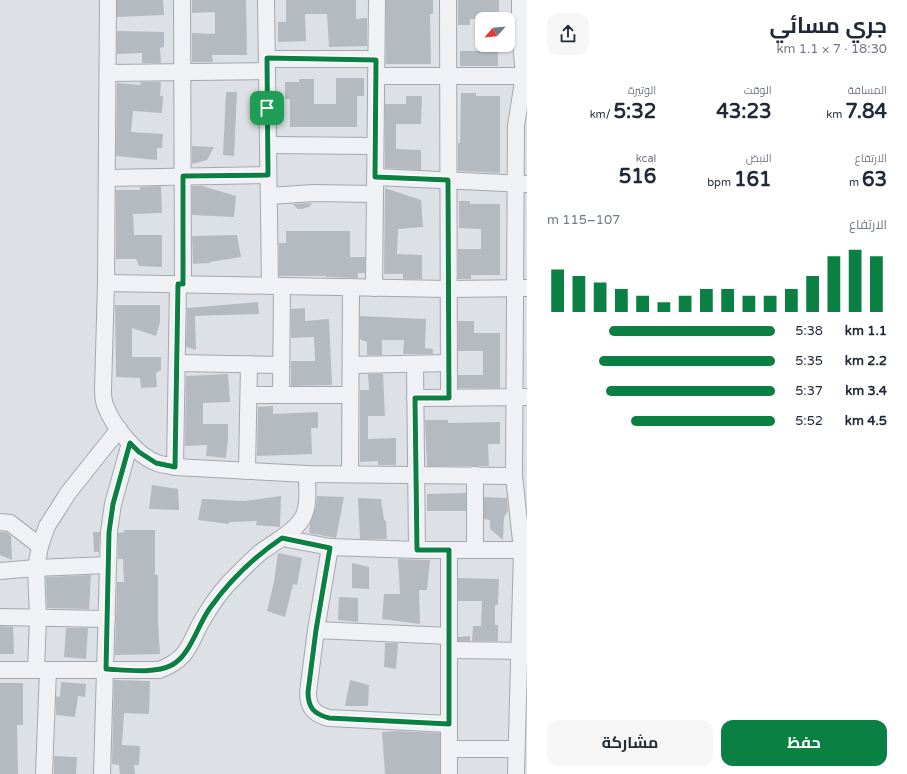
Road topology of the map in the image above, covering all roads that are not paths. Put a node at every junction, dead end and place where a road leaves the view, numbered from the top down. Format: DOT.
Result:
graph roads {
  1 [pos="108,0"];
  2 [pos="182,0"];
  3 [pos="266,0"];
  4 [pos="377,0"];
  5 [pos="448,0"];
  6 [pos="520,0"];
  7 [pos="524,33"];
  8 [pos="376,60"];
  9 [pos="267,65"];
  10 [pos="183,72"];
  11 [pos="108,73"];
  12 [pos="448,75"];
  13 [pos="376,76"];
  14 [pos="525,76"];
  15 [pos="521,126"];
  16 [pos="268,145"];
  17 [pos="375,146"];
  18 [pos="268,175"];
  19 [pos="183,176"];
  20 [pos="375,177"];
  21 [pos="107,178"];
  22 [pos="448,180"];
  23 [pos="521,184"];
  24 [pos="375,194"];
  25 [pos="269,196"];
  26 [pos="106,283"];
  27 [pos="181,284"];
  28 [pos="276,286"];
  29 [pos="351,287"];
  30 [pos="374,288"];
  31 [pos="521,288"];
  32 [pos="449,289"];
  33 [pos="177,363"];
  34 [pos="449,363"];
  35 [pos="249,364"];
  36 [pos="415,364"];
  37 [pos="281,365"];
  38 [pos="351,365"];
  39 [pos="249,395"];
  40 [pos="281,395"];
  41 [pos="350,395"];
  42 [pos="520,396"];
  43 [pos="415,398"];
  44 [pos="449,398"];
  45 [pos="119,429"];
  46 [pos="130,443"];
  47 [pos="175,467"];
  48 [pos="248,471"];
  49 [pos="308,474"];
  50 [pos="350,474"];
  51 [pos="416,474"];
  52 [pos="476,475"];
  53 [pos="514,476"];
  54 [pos="0,522"];
  55 [pos="282,538"];
  56 [pos="40,546"];
  57 [pos="330,548"];
  58 [pos="417,550"];
  59 [pos="449,550"];
  60 [pos="476,550"];
  61 [pos="522,550"];
  62 [pos="108,565"];
  63 [pos="36,568"];
  64 [pos="524,570"];
  65 [pos="0,571"];
  66 [pos="0,617"];
  67 [pos="38,618"];
  68 [pos="107,619"];
  69 [pos="316,630"];
  70 [pos="449,643"];
  71 [pos="519,651"];
  72 [pos="106,669"];
  73 [pos="0,670"];
  74 [pos="42,670"];
  75 [pos="522,701"];
  76 [pos="449,724"];
  77 [pos="516,749"];
  78 [pos="449,750"];
  79 [pos="44,774"];
  80 [pos="102,774"];
  81 [pos="449,774"];
  82 [pos="516,774"];
  1 -- 11 [label="street"];
  2 -- 10 [label="street"];
  3 -- 9 [label="street"];
  4 -- 8 [label="street"];
  5 -- 12 [label="street"];
  6 -- 7 [label="street"];
  7 -- 14 [label="street"];
  8 -- 9 [label="street"];
  8 -- 13 [label="street"];
  9 -- 10 [label="street"];
  9 -- 16 [label="street"];
  10 -- 11 [label="street"];
  10 -- 19 [label="street"];
  11 -- 21 [label="street"];
  12 -- 13 [label="street"];
  12 -- 14 [label="street"];
  12 -- 22 [label="street"];
  13 -- 17 [label="street"];
  14 -- 15 [label="street"];
  15 -- 23 [label="street"];
  16 -- 17 [label="street"];
  16 -- 18 [label="street"];
  17 -- 20 [label="street"];
  18 -- 19 [label="street"];
  18 -- 25 [label="street"];
  19 -- 21 [label="street"];
  19 -- 27 [label="street"];
  20 -- 22 [label="street"];
  20 -- 24 [label="street"];
  21 -- 26 [label="street"];
  22 -- 23 [label="street"];
  22 -- 32 [label="street"];
  23 -- 31 [label="street"];
  24 -- 25 [label="street"];
  24 -- 30 [label="street"];
  25 -- 28 [label="street"];
  26 -- 27 [label="street"];
  26 -- 45 [label="street"];
  27 -- 28 [label="street"];
  27 -- 33 [label="street"];
  28 -- 29 [label="street"];
  28 -- 37 [label="street"];
  29 -- 30 [label="street"];
  29 -- 38 [label="street"];
  30 -- 32 [label="street"];
  31 -- 32 [label="street"];
  31 -- 42 [label="street"];
  32 -- 34 [label="street"];
  33 -- 35 [label="street"];
  33 -- 47 [label="street"];
  34 -- 36 [label="street"];
  34 -- 44 [label="street"];
  35 -- 37 [label="street"];
  35 -- 39 [label="street"];
  36 -- 38 [label="street"];
  36 -- 43 [label="street"];
  37 -- 40 [label="street"];
  38 -- 41 [label="street"];
  39 -- 40 [label="street"];
  39 -- 48 [label="street"];
  40 -- 41 [label="street"];
  41 -- 50 [label="street"];
  42 -- 44 [label="street"];
  42 -- 53 [label="street"];
  43 -- 44 [label="street"];
  43 -- 51 [label="street"];
  45 -- 46 [label="street"];
  45 -- 56 [label="street"];
  46 -- 47 [label="street"];
  46 -- 62 [label="street"];
  47 -- 48 [label="street"];
  48 -- 49 [label="street"];
  49 -- 50 [label="street"];
  49 -- 55 [label="street"];
  50 -- 51 [label="street"];
  51 -- 52 [label="street"];
  51 -- 58 [label="street"];
  52 -- 53 [label="street"];
  52 -- 60 [label="street"];
  53 -- 61 [label="street"];
  54 -- 56 [label="street"];
  55 -- 57 [label="street"];
  55 -- 72 [label="street"];
  56 -- 63 [label="street"];
  57 -- 58 [label="street"];
  57 -- 69 [label="street"];
  58 -- 59 [label="street"];
  59 -- 60 [label="street"];
  59 -- 70 [label="street"];
  60 -- 61 [label="street"];
  61 -- 64 [label="street"];
  62 -- 63 [label="street"];
  62 -- 68 [label="street"];
  63 -- 65 [label="street"];
  63 -- 67 [label="street"];
  64 -- 71 [label="street"];
  66 -- 67 [label="street"];
  67 -- 68 [label="street"];
  67 -- 74 [label="street"];
  68 -- 72 [label="street"];
  69 -- 70 [label="street"];
  69 -- 76 [label="street"];
  70 -- 71 [label="street"];
  70 -- 76 [label="street"];
  71 -- 75 [label="street"];
  72 -- 74 [label="street"];
  72 -- 80 [label="street"];
  73 -- 74 [label="street"];
  74 -- 79 [label="street"];
  75 -- 77 [label="street"];
  76 -- 78 [label="street"];
  77 -- 78 [label="street"];
  77 -- 82 [label="street"];
  78 -- 81 [label="street"];
}
